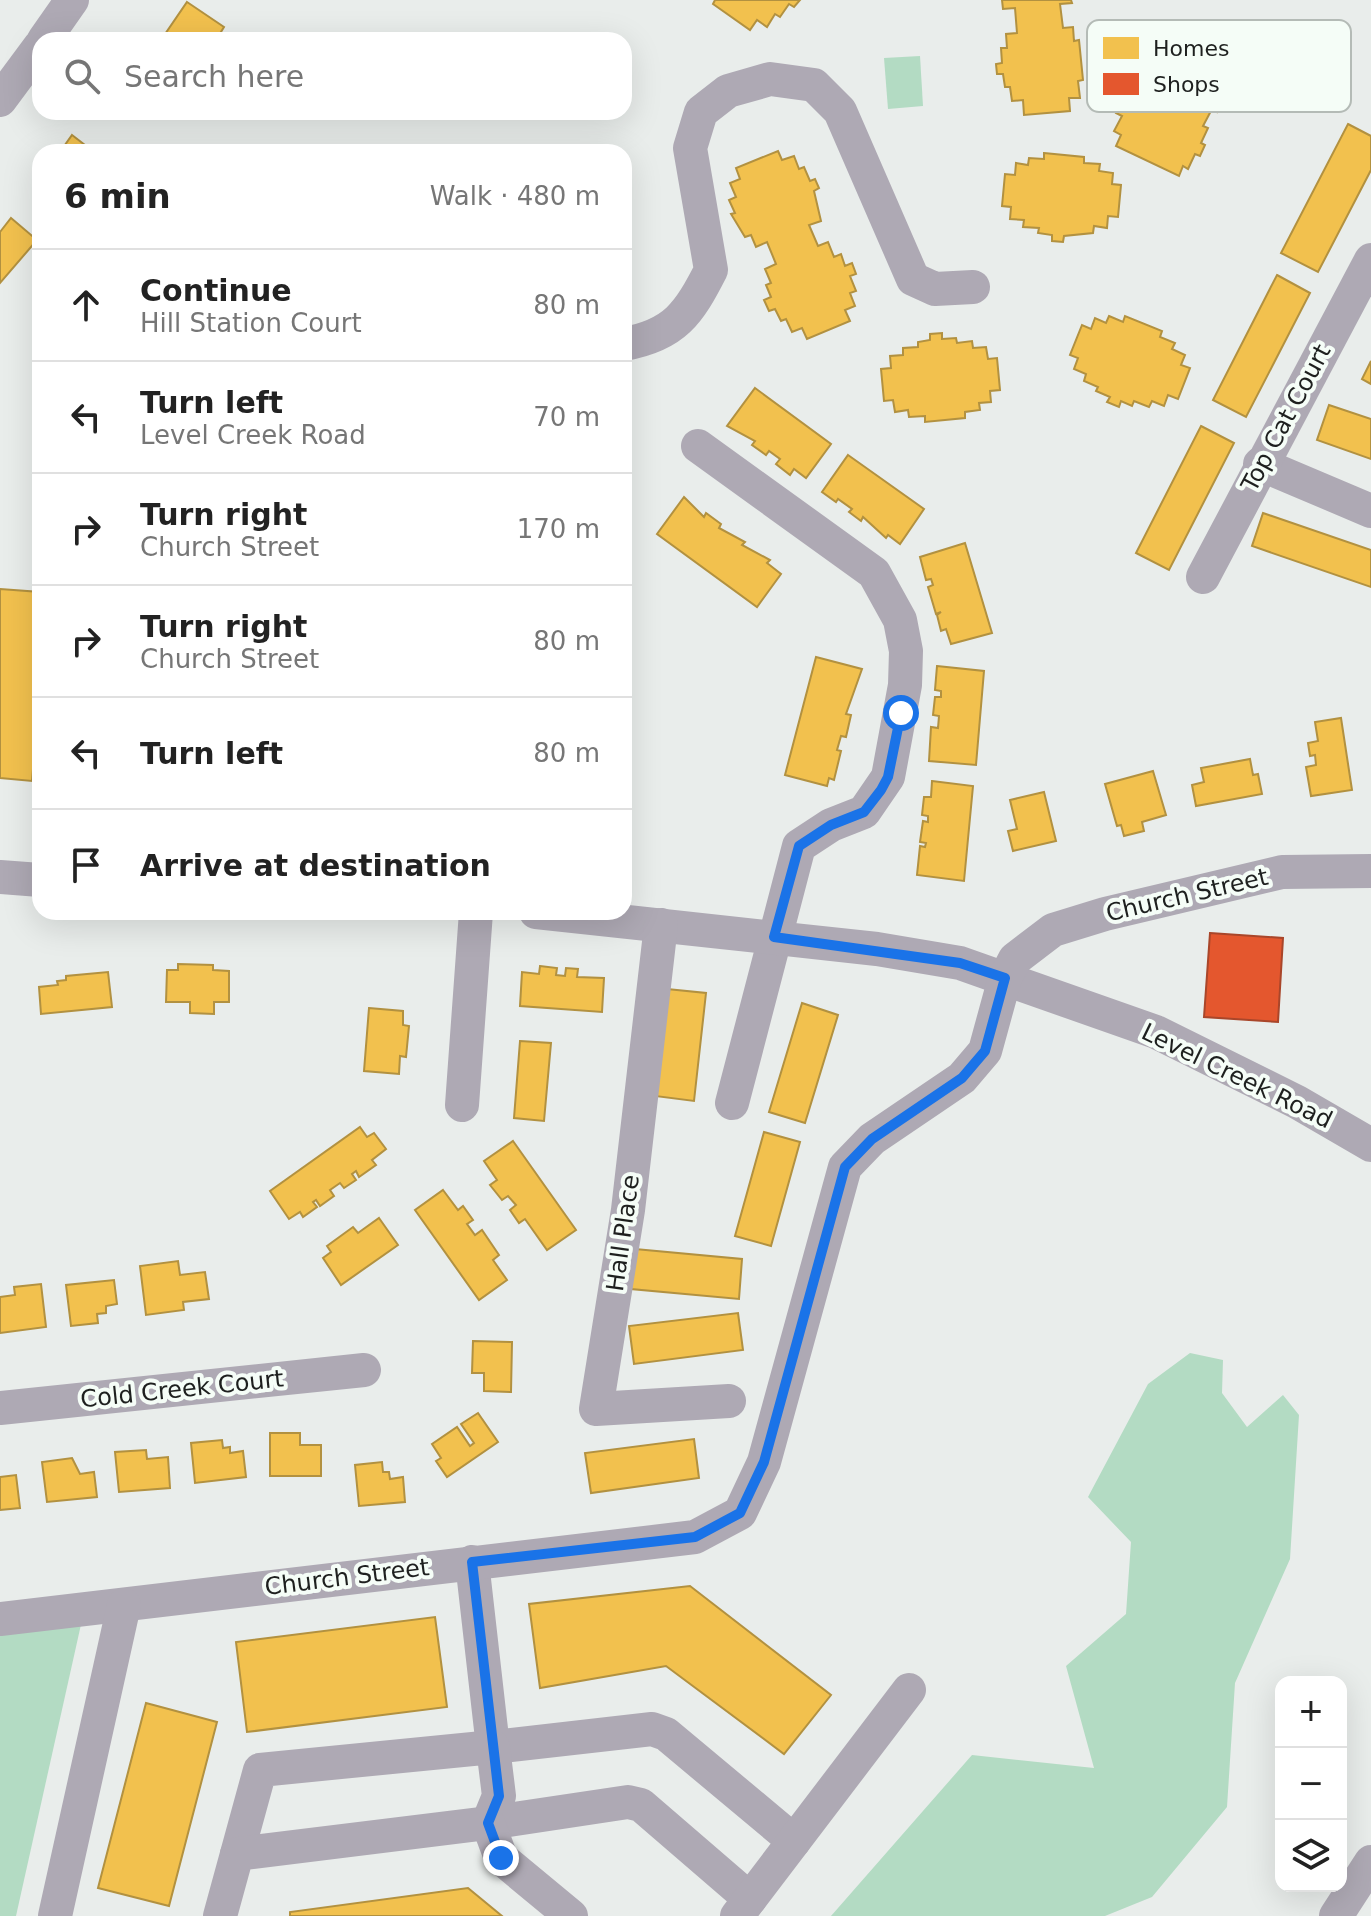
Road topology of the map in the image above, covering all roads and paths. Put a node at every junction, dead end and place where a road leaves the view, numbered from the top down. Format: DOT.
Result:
graph roads {
  1 [pos="72,0"];
  2 [pos="50,32"];
  3 [pos="32,57"];
  4 [pos="0,100"];
  5 [pos="1371,260"];
  6 [pos="973,287"];
  7 [pos="632,343"];
  8 [pos="698,446"];
  9 [pos="1260,464"];
  10 [pos="1371,511"];
  11 [pos="1203,577"];
  12 [pos="1371,871"];
  13 [pos="0,877"];
  14 [pos="32,879"];
  15 [pos="475,920"];
  16 [pos="613,920"];
  17 [pos="661,925"];
  18 [pos="774,937"];
  19 [pos="1010,968"];
  20 [pos="732,1103"];
  21 [pos="462,1105"];
  22 [pos="1371,1145"];
  23 [pos="364,1370"];
  24 [pos="729,1401"];
  25 [pos="0,1408"];
  26 [pos="472,1562"];
  27 [pos="124,1605"];
  28 [pos="0,1619"];
  29 [pos="909,1690"];
  30 [pos="493,1747"];
  31 [pos="488,1823"];
  32 [pos="794,1841"];
  33 [pos="237,1854"];
  34 [pos="1371,1862"];
  35 [pos="743,1907"];
  36 [pos="55,1916"];
  37 [pos="220,1916"];
  38 [pos="571,1916"];
  39 [pos="1336,1916"];
  1 -- 2 [label="street"];
  3 -- 4 [label="street"];
  5 -- 9 [label="street, Top Cat Court"];
  6 -- 7 [label="street"];
  8 -- 18 [label="street"];
  9 -- 10 [label="street"];
  9 -- 11 [label="street, Top Cat Court"];
  12 -- 19 [label="street, Church Street"];
  13 -- 14 [label="street"];
  15 -- 21 [label="street"];
  16 -- 17 [label="street, Level Creek Road"];
  17 -- 18 [label="street, Level Creek Road"];
  17 -- 24 [label="street, Hall Place"];
  18 -- 19 [label="street, Level Creek Road"];
  18 -- 20 [label="street"];
  19 -- 22 [label="street, Level Creek Road"];
  19 -- 26 [label="street, Church Street"];
  23 -- 25 [label="street, Cold Creek Court"];
  26 -- 27 [label="street, Church Street"];
  26 -- 30 [label="street"];
  27 -- 28 [label="street, Church Street"];
  27 -- 36 [label="street"];
  29 -- 32 [label="street"];
  30 -- 31 [label="street"];
  30 -- 32 [label="street"];
  30 -- 33 [label="street"];
  31 -- 33 [label="street"];
  31 -- 35 [label="street"];
  31 -- 38 [label="street"];
  32 -- 35 [label="street"];
  33 -- 37 [label="street"];
  34 -- 39 [label="street"];
}
